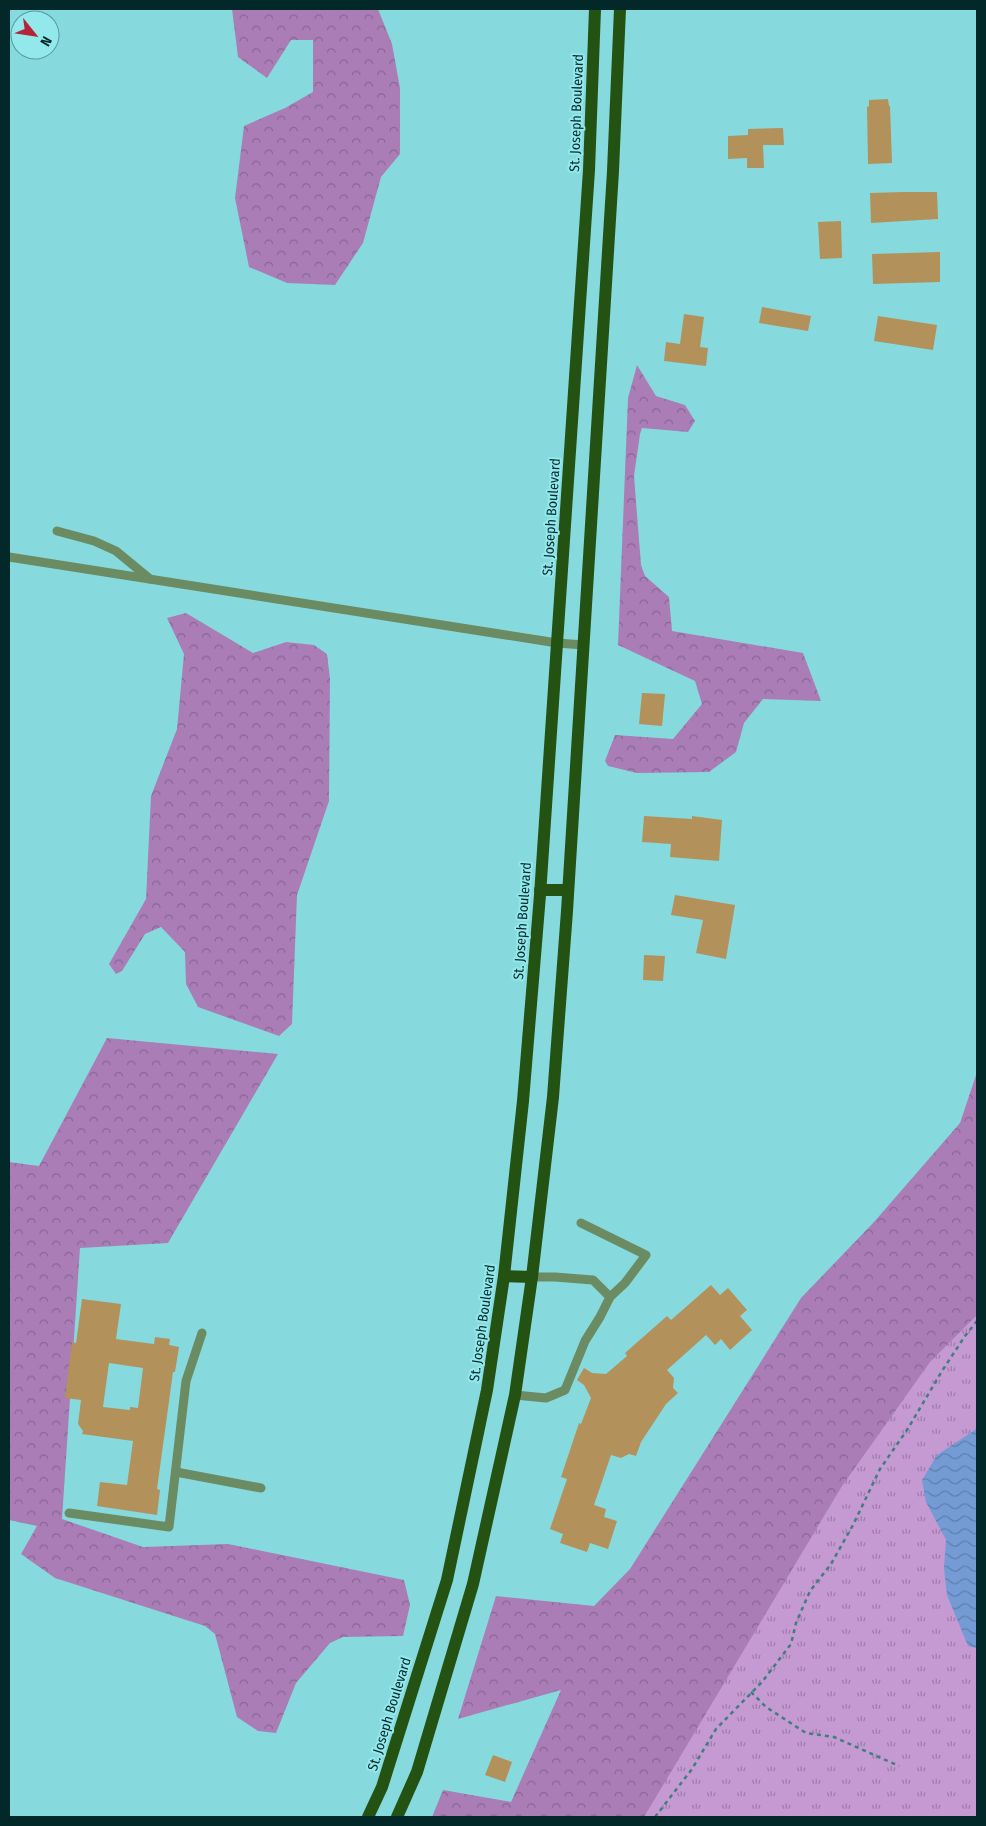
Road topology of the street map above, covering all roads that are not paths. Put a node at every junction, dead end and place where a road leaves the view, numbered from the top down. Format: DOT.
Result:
graph roads {
  1 [pos="595,9"];
  2 [pos="620,9"];
  3 [pos="589,170"];
  4 [pos="613,171"];
  5 [pos="57,531"];
  6 [pos="9,556"];
  7 [pos="150,579"];
  8 [pos="557,643"];
  9 [pos="584,645"];
  10 [pos="540,890"];
  11 [pos="568,890"];
  12 [pos="581,1222"];
  13 [pos="504,1276"];
  14 [pos="532,1278"];
  15 [pos="610,1296"];
  16 [pos="202,1333"];
  17 [pos="515,1395"];
  18 [pos="176,1472"];
  19 [pos="261,1488"];
  20 [pos="69,1513"];
  21 [pos="368,1817"];
  22 [pos="397,1817"];
  1 -- 3 [label="main road, St. Joseph Boulevard"];
  2 -- 4 [label="main road"];
  3 -- 4 [label="main road"];
  3 -- 8 [label="main road, St. Joseph Boulevard"];
  4 -- 9 [label="main road"];
  5 -- 7 [label="lane"];
  6 -- 7 [label="lane"];
  7 -- 8 [label="lane"];
  8 -- 9 [label="lane"];
  8 -- 10 [label="main road, St. Joseph Boulevard"];
  9 -- 11 [label="main road"];
  10 -- 11 [label="main road"];
  10 -- 13 [label="main road, St. Joseph Boulevard"];
  11 -- 14 [label="main road"];
  12 -- 15 [label="lane"];
  13 -- 14 [label="main road"];
  13 -- 21 [label="main road, St. Joseph Boulevard"];
  14 -- 15 [label="lane"];
  14 -- 17 [label="main road"];
  15 -- 17 [label="lane"];
  16 -- 18 [label="lane"];
  17 -- 22 [label="main road"];
  18 -- 19 [label="lane"];
  18 -- 20 [label="lane"];
}
